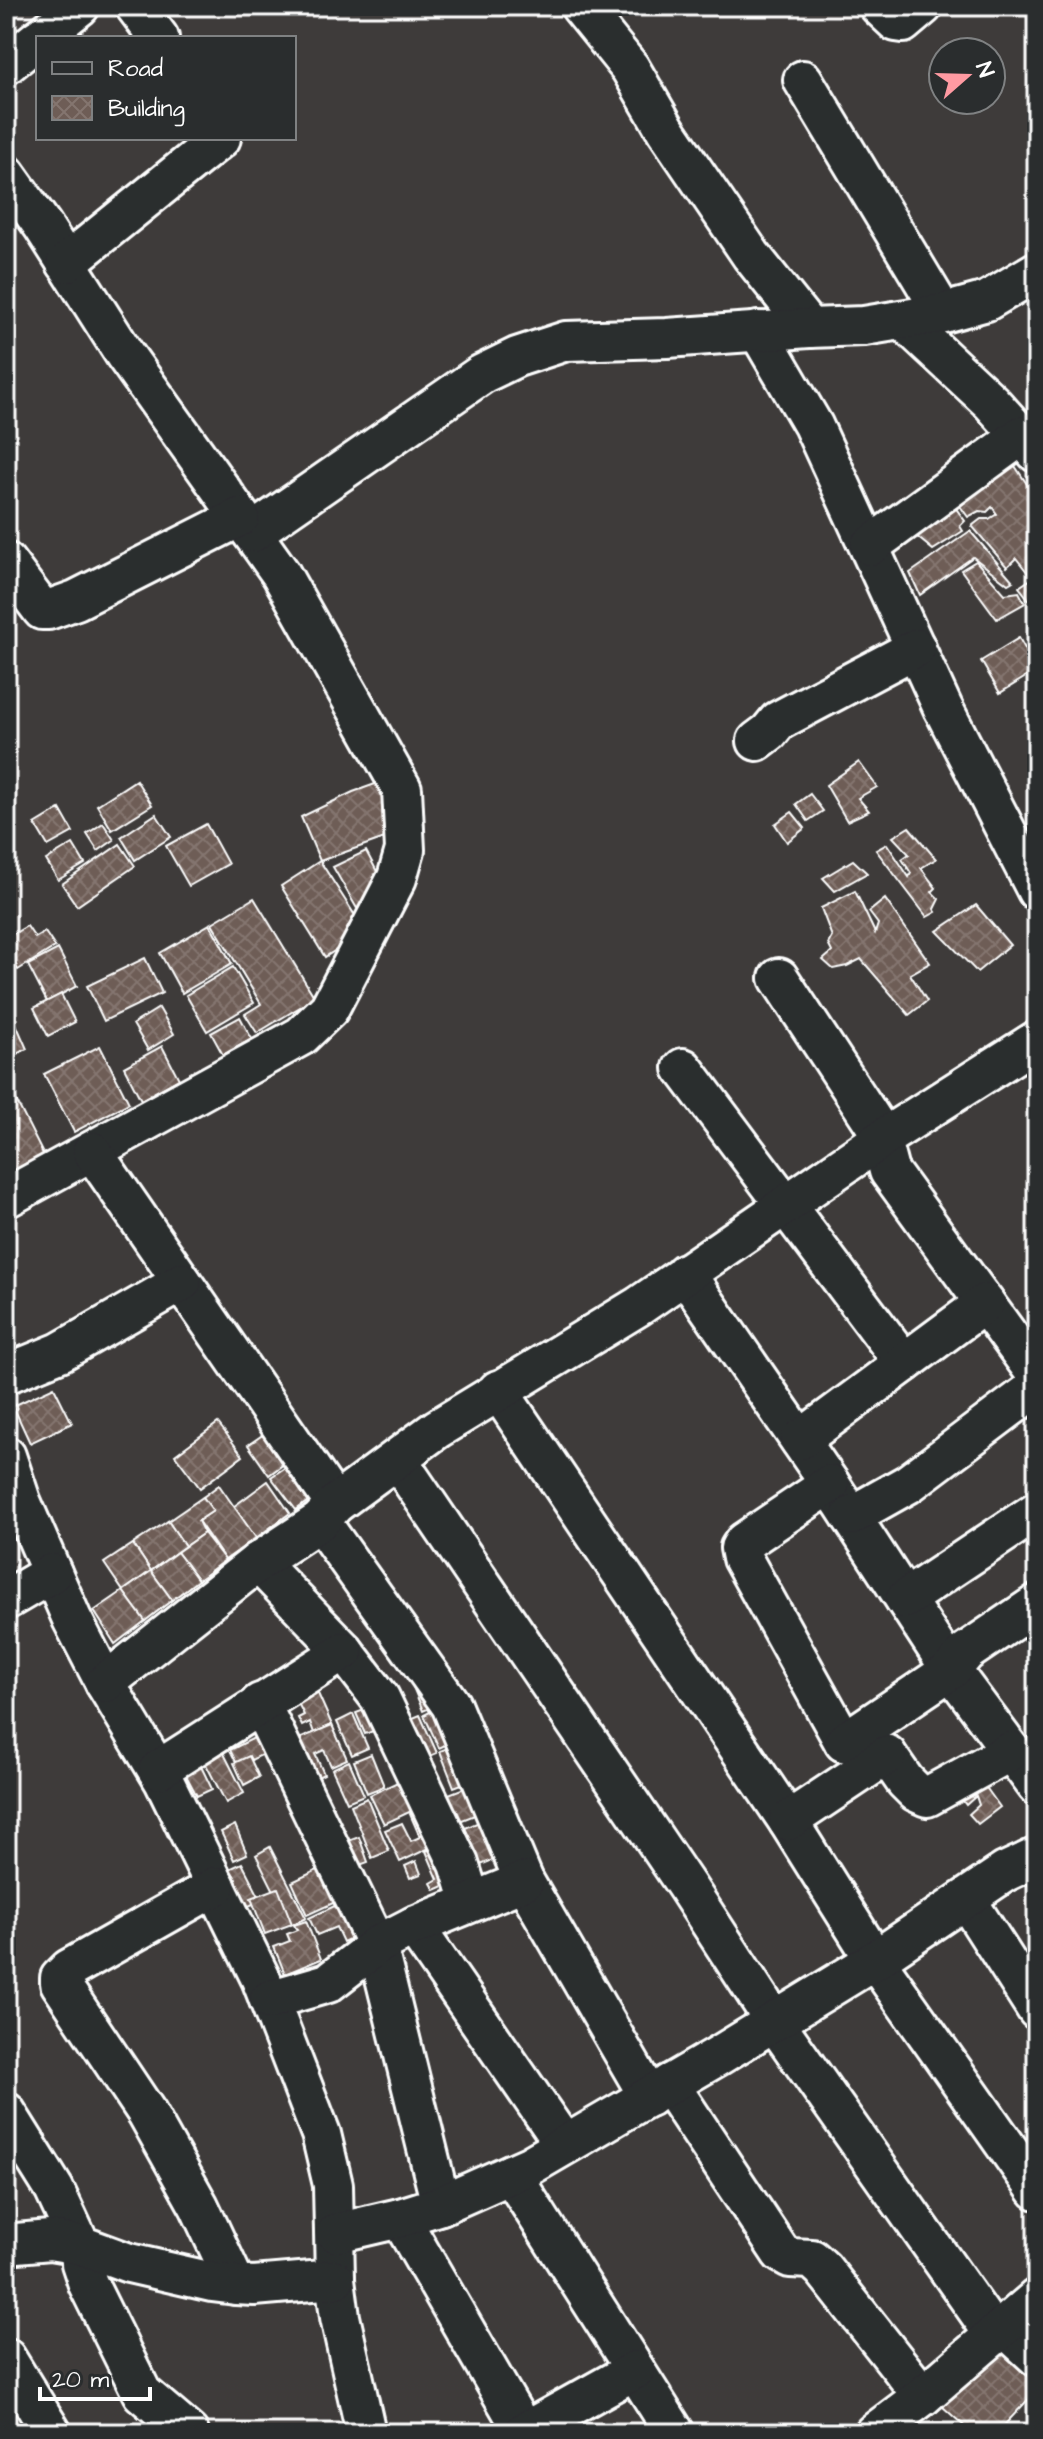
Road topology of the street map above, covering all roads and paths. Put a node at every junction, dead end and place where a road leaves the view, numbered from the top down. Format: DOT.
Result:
graph roads {
  1 [pos="80,6"];
  2 [pos="135,6"];
  3 [pos="580,6"];
  4 [pos="879,6"];
  5 [pos="923,6"];
  6 [pos="43,36"];
  7 [pos="158,36"];
  8 [pos="36,41"];
  9 [pos="6,65"];
  10 [pos="803,80"];
  11 [pos="219,140"];
  12 [pos="6,174"];
  13 [pos="66,263"];
  14 [pos="1037,271"];
  15 [pos="943,313"];
  16 [pos="903,320"];
  17 [pos="809,328"];
  18 [pos="758,331"];
  19 [pos="1030,444"];
  20 [pos="246,525"];
  21 [pos="870,546"];
  22 [pos="6,562"];
  23 [pos="916,648"];
  24 [pos="757,741"];
  25 [pos="1037,891"];
  26 [pos="779,978"];
  27 [pos="1037,1040"];
  28 [pos="683,1068"];
  29 [pos="880,1140"];
  30 [pos="92,1151"];
  31 [pos="6,1198"];
  32 [pos="784,1204"];
  33 [pos="685,1273"];
  34 [pos="182,1282"];
  35 [pos="985,1303"];
  36 [pos="904,1363"];
  37 [pos="6,1374"];
  38 [pos="1037,1375"];
  39 [pos="1037,1387"];
  40 [pos="498,1390"];
  41 [pos="800,1440"];
  42 [pos="397,1459"];
  43 [pos="7,1465"];
  44 [pos="830,1484"];
  45 [pos="1037,1511"];
  46 [pos="328,1512"];
  47 [pos="851,1516"];
  48 [pos="258,1562"];
  49 [pos="52,1573"];
  50 [pos="905,1599"];
  51 [pos="6,1600"];
  52 [pos="1037,1604"];
  53 [pos="344,1651"];
  54 [pos="951,1670"];
  55 [pos="105,1683"];
  56 [pos="260,1703"];
  57 [pos="844,1742"];
  58 [pos="1011,1751"];
  59 [pos="887,1755"];
  60 [pos="158,1770"];
  61 [pos="1037,1786"];
  62 [pos="788,1821"];
  63 [pos="1037,1857"];
  64 [pos="524,1881"];
  65 [pos="216,1886"];
  66 [pos="966,1899"];
  67 [pos="471,1902"];
  68 [pos="414,1926"];
  69 [pos="377,1945"];
  70 [pos="875,1960"];
  71 [pos="269,2000"];
  72 [pos="1037,2010"];
  73 [pos="774,2021"];
  74 [pos="659,2090"];
  75 [pos="6,2112"];
  76 [pos="564,2144"];
  77 [pos="511,2174"];
  78 [pos="1037,2190"];
  79 [pos="441,2205"];
  80 [pos="400,2218"];
  81 [pos="336,2233"];
  82 [pos="6,2244"];
  83 [pos="80,2245"];
  84 [pos="335,2279"];
  85 [pos="236,2285"];
  86 [pos="1037,2298"];
  87 [pos="998,2330"];
  88 [pos="1037,2357"];
  89 [pos="6,2358"];
  90 [pos="635,2370"];
  91 [pos="920,2413"];
  92 [pos="523,2432"];
  93 [pos="52,2433"];
  94 [pos="189,2433"];
  95 [pos="366,2433"];
  96 [pos="675,2433"];
  97 [pos="874,2433"];
  1 -- 6 [label="street"];
  2 -- 7 [label="street"];
  3 -- 17 [label="street"];
  4 -- 5 [label="street"];
  8 -- 9 [label="street"];
  10 -- 15 [label="street"];
  11 -- 13 [label="street"];
  12 -- 13 [label="street"];
  13 -- 20 [label="street"];
  14 -- 15 [label="street"];
  15 -- 16 [label="street"];
  16 -- 17 [label="street"];
  16 -- 19 [label="street"];
  17 -- 18 [label="street"];
  18 -- 20 [label="street"];
  18 -- 21 [label="street"];
  19 -- 21 [label="street"];
  20 -- 22 [label="street"];
  20 -- 30 [label="street"];
  21 -- 23 [label="street"];
  23 -- 24 [label="street"];
  23 -- 25 [label="street"];
  26 -- 29 [label="street"];
  27 -- 29 [label="street"];
  28 -- 32 [label="street"];
  29 -- 32 [label="street"];
  29 -- 35 [label="street"];
  30 -- 31 [label="street"];
  30 -- 34 [label="street"];
  32 -- 33 [label="street"];
  32 -- 36 [label="street"];
  33 -- 40 [label="street"];
  33 -- 41 [label="street"];
  34 -- 37 [label="street"];
  34 -- 46 [label="street"];
  35 -- 36 [label="street"];
  35 -- 38 [label="street"];
  36 -- 41 [label="street"];
  39 -- 47 [label="street"];
  40 -- 42 [label="street"];
  40 -- 62 [label="street"];
  41 -- 44 [label="street"];
  42 -- 46 [label="street"];
  42 -- 73 [label="street"];
  43 -- 49 [label="street"];
  44 -- 47 [label="street"];
  44 -- 57 [label="street"];
  45 -- 50 [label="street"];
  46 -- 48 [label="street"];
  46 -- 64 [label="street"];
  47 -- 50 [label="street"];
  48 -- 53 [label="street"];
  48 -- 55 [label="street"];
  49 -- 51 [label="street"];
  49 -- 55 [label="street"];
  50 -- 54 [label="street"];
  52 -- 54 [label="street"];
  53 -- 56 [label="street"];
  53 -- 67 [label="street"];
  54 -- 57 [label="street"];
  54 -- 58 [label="street"];
  55 -- 60 [label="street"];
  56 -- 60 [label="street"];
  56 -- 69 [label="street"];
  57 -- 59 [label="street"];
  58 -- 59 [label="street"];
  58 -- 61 [label="street"];
  59 -- 62 [label="street"];
  60 -- 65 [label="street"];
  62 -- 70 [label="street"];
  63 -- 66 [label="street"];
  64 -- 67 [label="street"];
  64 -- 74 [label="street"];
  65 -- 71 [label="street"];
  65 -- 85 [label="street"];
  66 -- 70 [label="street"];
  66 -- 72 [label="street"];
  67 -- 68 [label="street"];
  68 -- 69 [label="street"];
  68 -- 76 [label="street"];
  69 -- 71 [label="street"];
  69 -- 79 [label="street"];
  70 -- 73 [label="street"];
  70 -- 78 [label="street"];
  71 -- 81 [label="street"];
  73 -- 74 [label="street"];
  73 -- 87 [label="street"];
  74 -- 76 [label="street"];
  74 -- 91 [label="street"];
  75 -- 83 [label="street"];
  76 -- 77 [label="street"];
  77 -- 79 [label="street"];
  77 -- 90 [label="street"];
  79 -- 80 [label="street"];
  80 -- 81 [label="street"];
  80 -- 92 [label="street"];
  81 -- 84 [label="street"];
  82 -- 83 [label="street"];
  83 -- 85 [label="street"];
  83 -- 94 [label="street"];
  84 -- 85 [label="street"];
  84 -- 95 [label="street"];
  86 -- 87 [label="street"];
  87 -- 88 [label="street"];
  87 -- 91 [label="street"];
  89 -- 93 [label="street"];
  90 -- 92 [label="street"];
  90 -- 96 [label="street"];
  91 -- 97 [label="street"];
}
